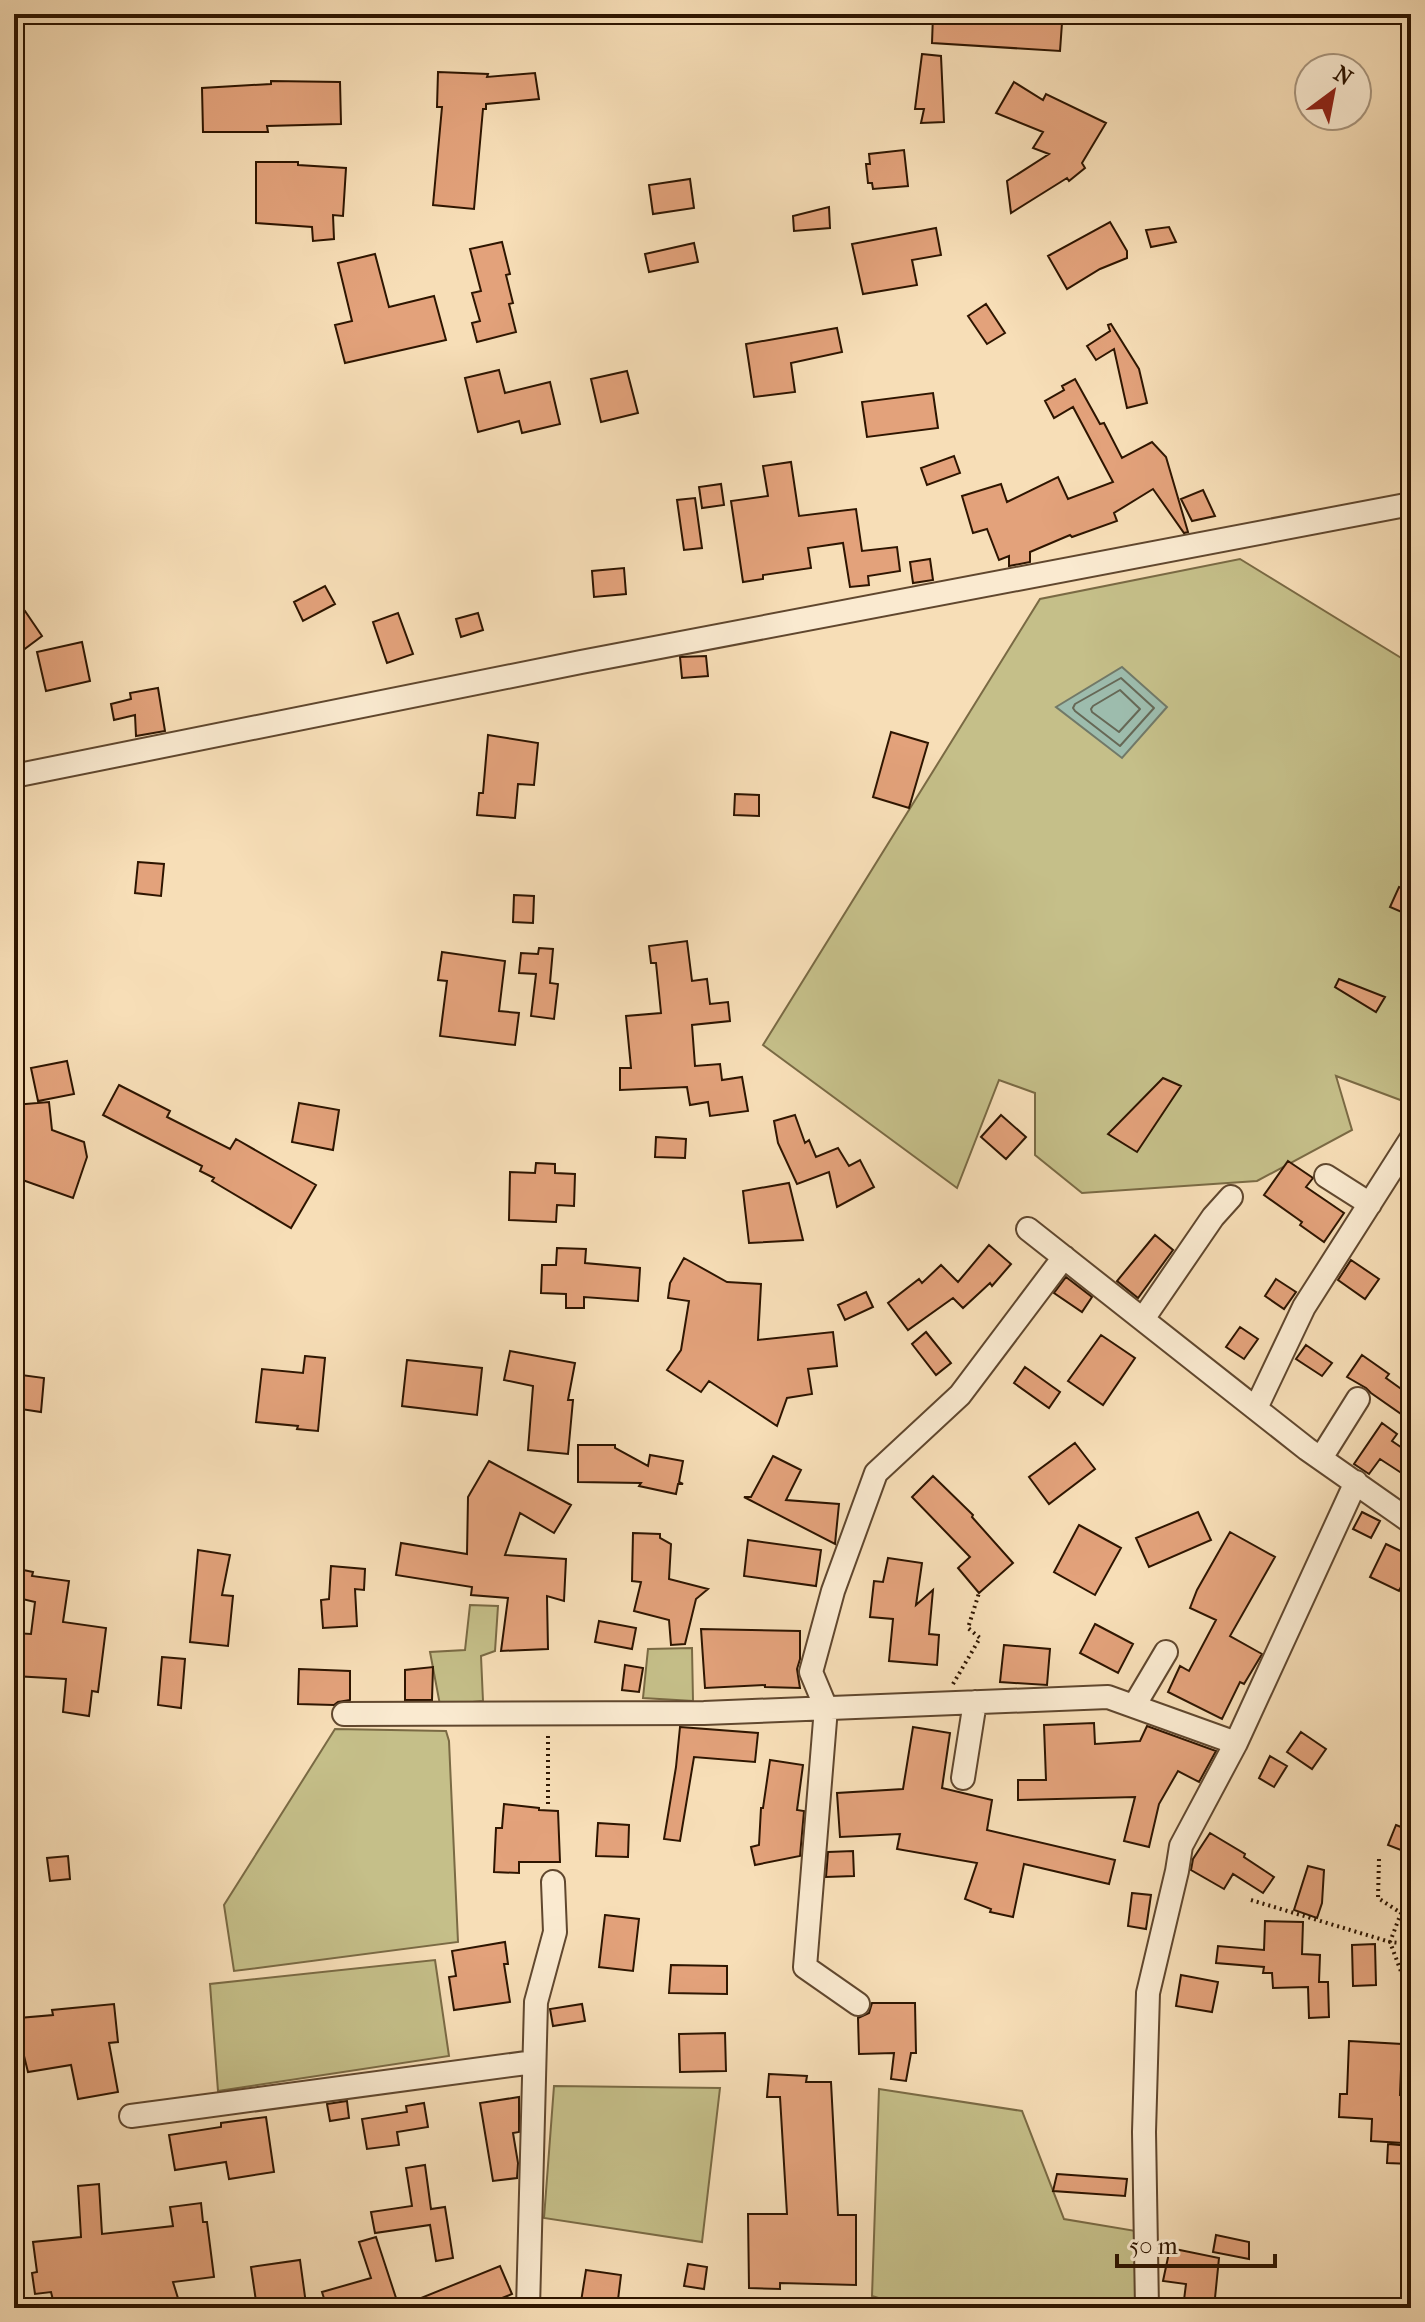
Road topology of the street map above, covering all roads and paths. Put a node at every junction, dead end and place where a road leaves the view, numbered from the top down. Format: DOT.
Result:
graph roads {
  1 [pos="1411,504"];
  2 [pos="14,776"];
  3 [pos="1407,1154"];
  4 [pos="1326,1176"];
  5 [pos="1231,1197"];
  6 [pos="1370,1204"];
  7 [pos="1028,1229"];
  8 [pos="1064,1257"];
  9 [pos="1143,1319"];
  10 [pos="1358,1399"];
  11 [pos="1256,1408"];
  12 [pos="1321,1458"];
  13 [pos="1356,1482"];
  14 [pos="1411,1522"];
  15 [pos="979,1593"];
  16 [pos="1166,1652"];
  17 [pos="975,1702"];
  18 [pos="941,1703"];
  19 [pos="1134,1706"];
  20 [pos="826,1708"];
  21 [pos="344,1714"];
  22 [pos="548,1735"];
  23 [pos="1236,1743"];
  24 [pos="963,1778"];
  25 [pos="548,1804"];
  26 [pos="1379,1859"];
  27 [pos="553,1882"];
  28 [pos="1251,1900"];
  29 [pos="1390,1942"];
  30 [pos="1411,1944"];
  31 [pos="858,2004"];
  32 [pos="534,2062"];
  33 [pos="1411,2062"];
  34 [pos="131,2116"];
  35 [pos="528,2308"];
  36 [pos="1147,2308"];
  1 -- 2 [label="street"];
  3 -- 6 [label="street"];
  4 -- 6 [label="street"];
  5 -- 9 [label="street"];
  6 -- 11 [label="street"];
  7 -- 8 [label="street"];
  8 -- 9 [label="street"];
  8 -- 20 [label="street"];
  9 -- 11 [label="street"];
  10 -- 12 [label="street"];
  11 -- 12 [label="street"];
  12 -- 13 [label="street"];
  13 -- 14 [label="street"];
  13 -- 23 [label="street"];
  15 -- 18 [label="path"];
  16 -- 19 [label="street"];
  17 -- 18 [label="street"];
  17 -- 19 [label="street"];
  17 -- 24 [label="street"];
  18 -- 20 [label="street"];
  19 -- 23 [label="street"];
  20 -- 21 [label="street"];
  20 -- 31 [label="street"];
  22 -- 25 [label="path"];
  23 -- 36 [label="street"];
  26 -- 29 [label="path"];
  27 -- 32 [label="street"];
  28 -- 29 [label="path"];
  29 -- 30 [label="path"];
  29 -- 33 [label="path"];
  32 -- 34 [label="street"];
  32 -- 35 [label="street"];
}
